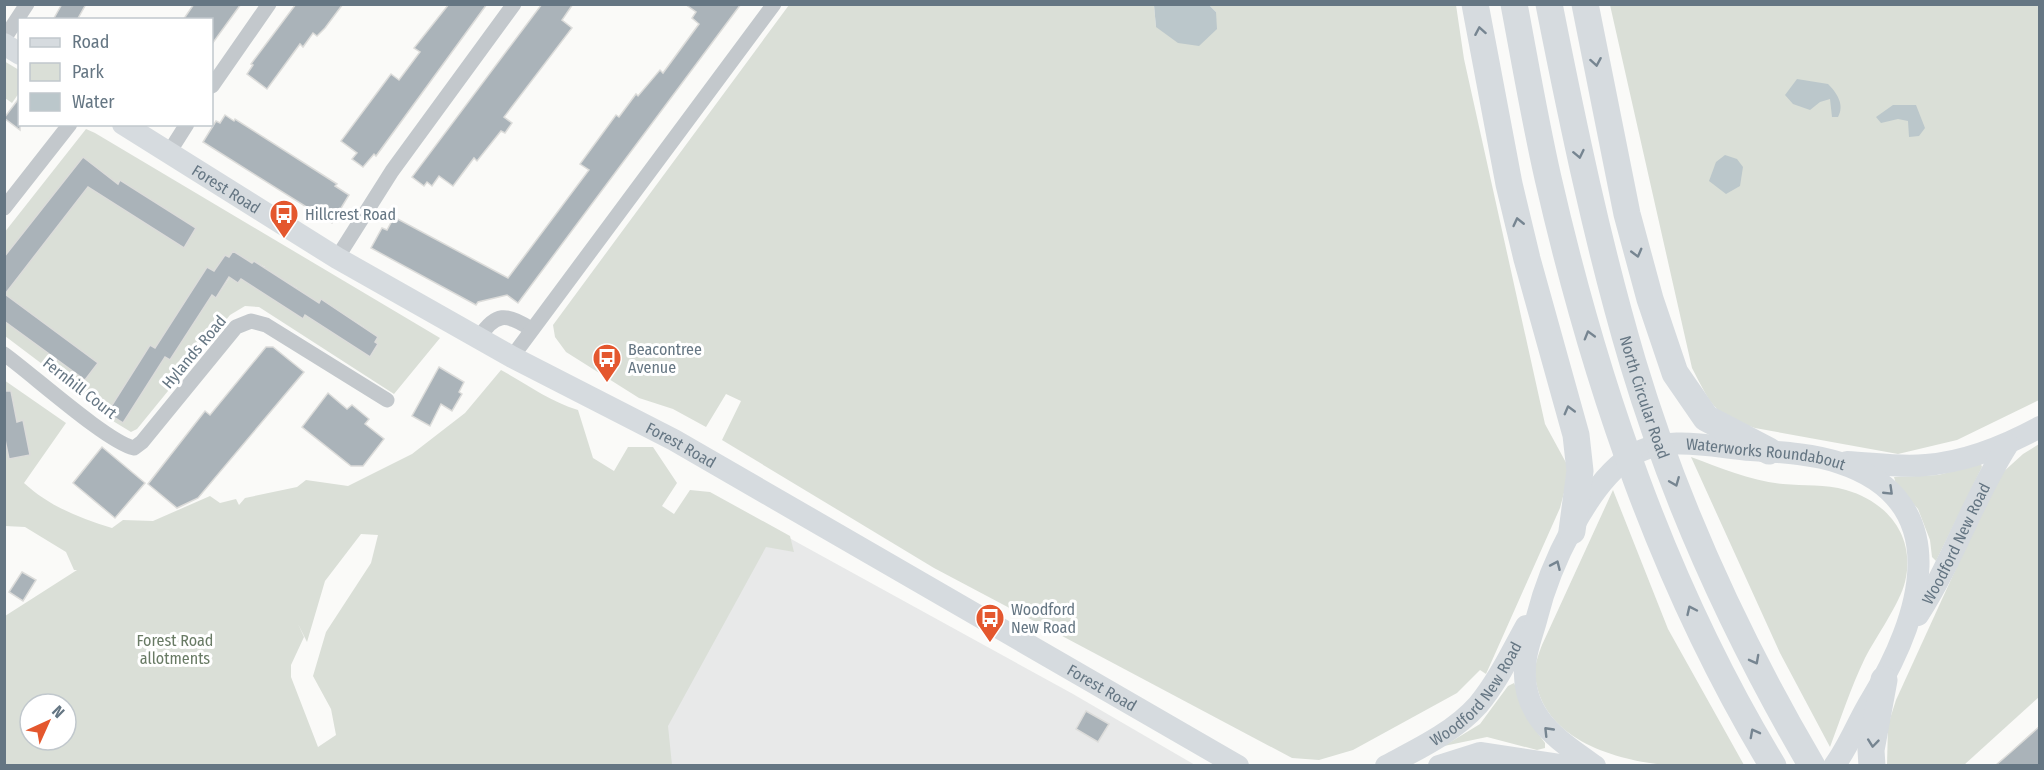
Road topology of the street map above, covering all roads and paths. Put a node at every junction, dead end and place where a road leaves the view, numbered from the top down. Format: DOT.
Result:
graph roads {
  1 [pos="27,4"];
  2 [pos="269,4"];
  3 [pos="514,4"];
  4 [pos="774,4"];
  5 [pos="1475,4"];
  6 [pos="1514,4"];
  7 [pos="1549,4"];
  8 [pos="1585,4"];
  9 [pos="4,39"];
  10 [pos="4,44"];
  11 [pos="18,53"];
  12 [pos="213,85"];
  13 [pos="68,126"];
  14 [pos="126,126"];
  15 [pos="186,126"];
  16 [pos="168,154"];
  17 [pos="4,208"];
  18 [pos="337,258"];
  19 [pos="531,329"];
  20 [pos="479,338"];
  21 [pos="4,354"];
  22 [pos="512,357"];
  23 [pos="387,400"];
  24 [pos="2040,427"];
  25 [pos="2008,444"];
  26 [pos="134,448"];
  27 [pos="1769,451"];
  28 [pos="1839,462"];
  29 [pos="1572,531"];
  30 [pos="1542,599"];
  31 [pos="1901,642"];
  32 [pos="1884,680"];
  33 [pos="1828,764"];
  34 [pos="1239,765"];
  35 [pos="1386,765"];
  36 [pos="1439,765"];
  37 [pos="1566,765"];
  38 [pos="1595,765"];
  39 [pos="1773,765"];
  40 [pos="1872,765"];
  1 -- 9 [label="street"];
  2 -- 12 [label="street"];
  3 -- 18 [label="street"];
  4 -- 19 [label="street"];
  29 -- 5 [label="highway, one-way"];
  39 -- 6 [label="highway, one-way"];
  7 -- 33 [label="highway, North Circular Road, one-way"];
  8 -- 27 [label="highway, one-way"];
  10 -- 11 [label="main road"];
  13 -- 17 [label="street"];
  14 -- 16 [label="main road, Forest Road"];
  15 -- 16 [label="street"];
  16 -- 18 [label="main road, Forest Road"];
  18 -- 20 [label="main road, Forest Road"];
  19 -- 20 [label="street"];
  19 -- 22 [label="street"];
  20 -- 22 [label="main road, Forest Road"];
  21 -- 26 [label="street, Fernhill Court"];
  22 -- 34 [label="main road, Forest Road"];
  23 -- 26 [label="street, Hylands Road"];
  24 -- 25 [label="main road, Woodford New Road"];
  25 -- 28 [label="main road, Woodford New Road"];
  25 -- 31 [label="main road, Woodford New Road"];
  27 -- 28 [label="main road, Waterworks Roundabout"];
  27 -- 29 [label="main road, Waterworks Roundabout"];
  28 -- 31 [label="main road, Waterworks Roundabout, one-way"];
  30 -- 29 [label="main road, Waterworks Roundabout, one-way"];
  30 -- 35 [label="main road, Woodford New Road"];
  38 -- 30 [label="main road, Waterworks Roundabout, one-way"];
  31 -- 32 [label="main road, Waterworks Roundabout"];
  32 -- 33 [label="main road, Waterworks Roundabout"];
  32 -- 40 [label="highway, one-way"];
  36 -- 37 [label="main road, Woodford New Road"];
}
